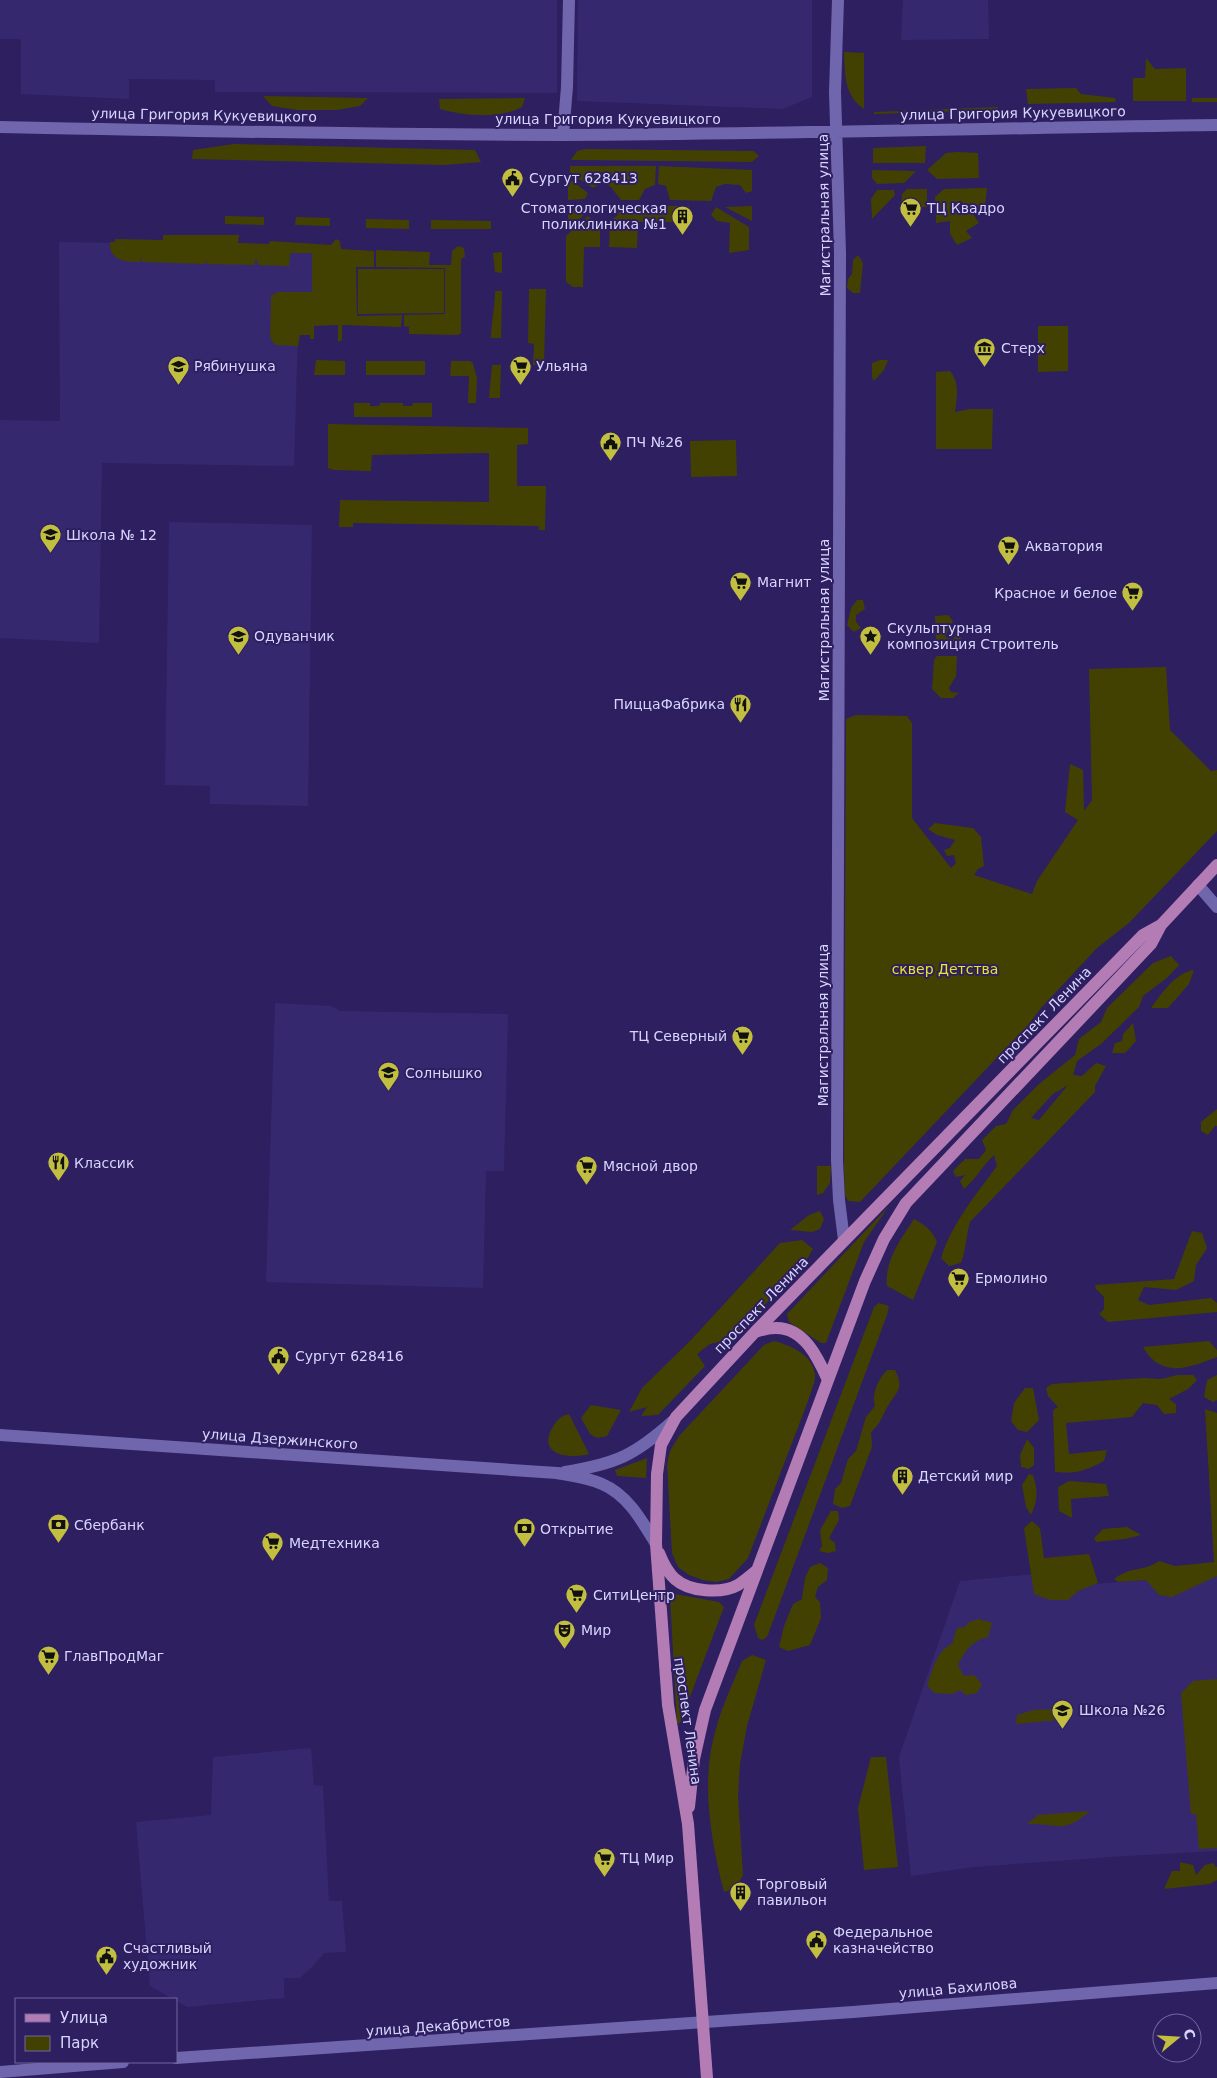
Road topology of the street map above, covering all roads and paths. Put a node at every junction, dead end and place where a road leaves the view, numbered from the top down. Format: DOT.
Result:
graph roads {
  1 [pos="569,0"];
  2 [pos="838,0"];
  3 [pos="1217,125"];
  4 [pos="0,127"];
  5 [pos="838,133"];
  6 [pos="564,134"];
  7 [pos="1217,866"];
  8 [pos="1198,885"];
  9 [pos="1217,907"];
  10 [pos="1161,925"];
  11 [pos="844,1240"];
  12 [pos="755,1332"];
  13 [pos="828,1380"];
  14 [pos="676,1418"];
  15 [pos="0,1435"];
  16 [pos="557,1473"];
  17 [pos="656,1544"];
  18 [pos="756,1571"];
  19 [pos="688,1824"];
  20 [pos="1217,1983"];
  21 [pos="702,2023"];
  22 [pos="178,2058"];
  23 [pos="111,2063"];
  24 [pos="0,2072"];
  25 [pos="707,2078"];
  1 -- 6 [label="street"];
  2 -- 5 [label="street, Магистральная улица"];
  3 -- 5 [label="street, улица Григория Кукуевицкого"];
  4 -- 6 [label="street, улица Григория Кукуевицкого"];
  5 -- 6 [label="street, улица Григория Кукуевицкого"];
  5 -- 11 [label="street, Магистральная улица"];
  7 -- 8 [label="main road, проспект Ленина"];
  8 -- 9 [label="street"];
  8 -- 10 [label="main road, проспект Ленина"];
  10 -- 11 [label="main road, проспект Ленина"];
  10 -- 13 [label="main road, проспект Ленина"];
  11 -- 12 [label="main road, проспект Ленина"];
  12 -- 13 [label="main road"];
  12 -- 14 [label="main road, проспект Ленина"];
  13 -- 18 [label="main road, проспект Ленина"];
  14 -- 16 [label="street, улица Дзержинского"];
  14 -- 17 [label="main road, проспект Ленина"];
  15 -- 16 [label="street, улица Дзержинского"];
  16 -- 17 [label="street, улица Дзержинского"];
  17 -- 18 [label="main road"];
  17 -- 19 [label="main road, проспект Ленина"];
  18 -- 19 [label="main road, проспект Ленина"];
  19 -- 21 [label="main road, проспект Ленина"];
  20 -- 21 [label="street, улица Бахилова"];
  21 -- 22 [label="street, улица Декабристов"];
  21 -- 25 [label="main road, проспект Ленина"];
  23 -- 24 [label="street"];
}
